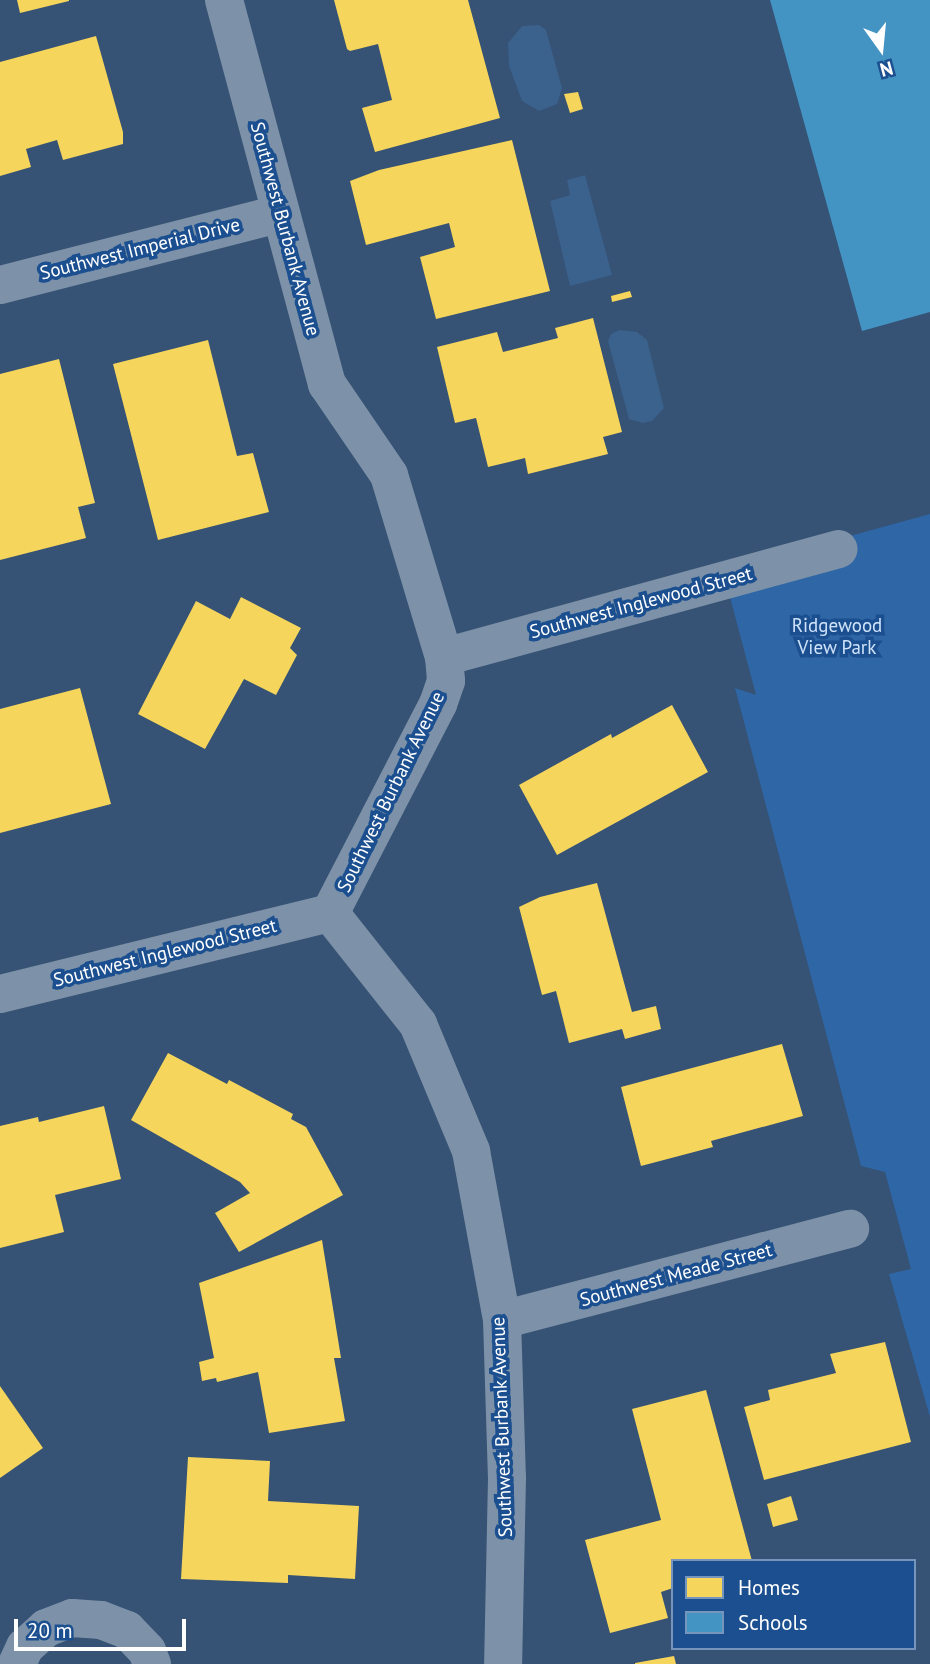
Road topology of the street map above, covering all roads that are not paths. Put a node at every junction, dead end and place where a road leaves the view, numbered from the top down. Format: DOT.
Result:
graph roads {
  1 [pos="224,0"];
  2 [pos="279,214"];
  3 [pos="0,285"];
  4 [pos="838,549"];
  5 [pos="444,657"];
  6 [pos="330,913"];
  7 [pos="0,994"];
  8 [pos="850,1229"];
  9 [pos="502,1320"];
  10 [pos="17,1664"];
  11 [pos="152,1664"];
  12 [pos="503,1664"];
  1 -- 2 [label="street, Southwest Burbank Avenue"];
  2 -- 3 [label="street, Southwest Imperial Drive"];
  2 -- 5 [label="street, Southwest Burbank Avenue"];
  4 -- 5 [label="street, Southwest Inglewood Street"];
  5 -- 6 [label="street, Southwest Burbank Avenue"];
  6 -- 7 [label="street, Southwest Inglewood Street"];
  6 -- 9 [label="street, Southwest Burbank Avenue"];
  8 -- 9 [label="street, Southwest Meade Street"];
  9 -- 12 [label="street, Southwest Burbank Avenue"];
  10 -- 11 [label="street"];
}
